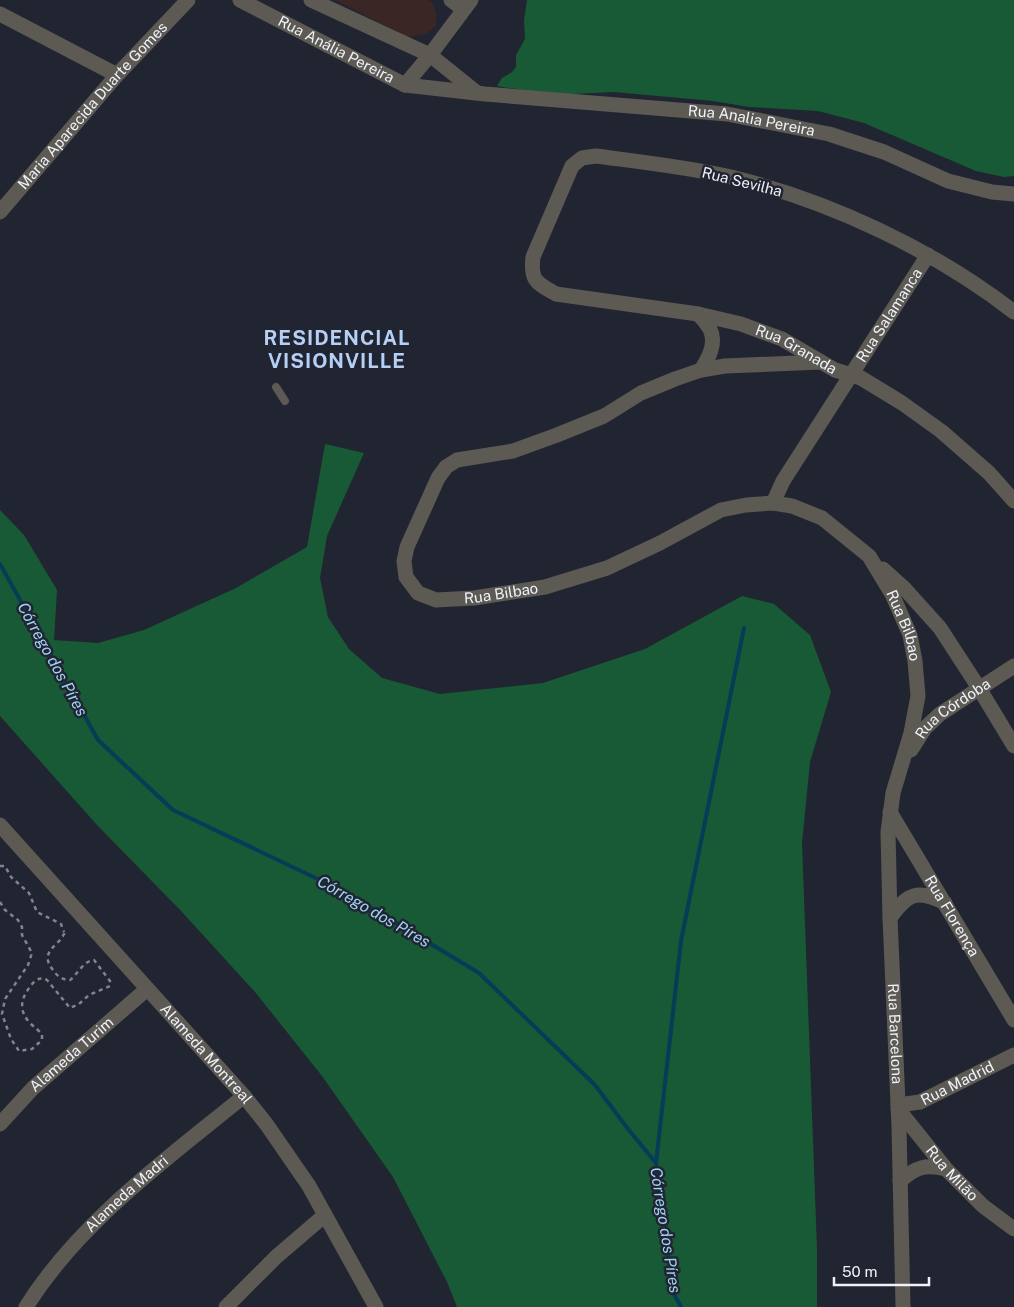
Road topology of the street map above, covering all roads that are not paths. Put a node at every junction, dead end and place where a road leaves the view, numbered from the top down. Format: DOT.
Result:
graph roads {
  1 [pos="188,0"];
  2 [pos="240,0"];
  3 [pos="310,0"];
  4 [pos="461,3"];
  5 [pos="0,14"];
  6 [pos="430,55"];
  7 [pos="117,74"];
  8 [pos="405,85"];
  9 [pos="477,93"];
  10 [pos="1014,194"];
  11 [pos="0,212"];
  12 [pos="928,255"];
  13 [pos="539,284"];
  14 [pos="1014,312"];
  15 [pos="698,314"];
  16 [pos="821,362"];
  17 [pos="701,370"];
  18 [pos="850,376"];
  19 [pos="276,387"];
  20 [pos="285,401"];
  21 [pos="1014,501"];
  22 [pos="773,504"];
  23 [pos="868,556"];
  24 [pos="940,628"];
  25 [pos="910,635"];
  26 [pos="1014,666"];
  27 [pos="979,688"];
  28 [pos="918,696"];
  29 [pos="940,714"];
  30 [pos="1014,746"];
  31 [pos="903,762"];
  32 [pos="890,812"];
  33 [pos="1,828"];
  34 [pos="945,904"];
  35 [pos="890,918"];
  36 [pos="147,989"];
  37 [pos="1014,1020"];
  38 [pos="1014,1055"];
  39 [pos="244,1096"];
  40 [pos="898,1107"];
  41 [pos="3,1117"];
  42 [pos="946,1169"];
  43 [pos="900,1181"];
  44 [pos="325,1215"];
  45 [pos="1014,1229"];
  46 [pos="26,1307"];
  47 [pos="226,1307"];
  48 [pos="376,1307"];
  49 [pos="903,1307"];
  1 -- 7 [label="street, Maria Aparecida Duarte Gomes"];
  2 -- 8 [label="street, Rua Anália Pereira"];
  3 -- 6 [label="street"];
  4 -- 6 [label="street"];
  5 -- 7 [label="street"];
  6 -- 8 [label="street"];
  6 -- 9 [label="street"];
  7 -- 11 [label="street, Maria Aparecida Duarte Gomes"];
  8 -- 9 [label="street, Rua Analia Pereira"];
  9 -- 10 [label="street, Rua Analia Pereira"];
  12 -- 13 [label="street, Rua Sevilha"];
  12 -- 14 [label="street, Rua Sevilha"];
  12 -- 18 [label="street, Rua Salamanca"];
  13 -- 15 [label="street, Rua Granada"];
  15 -- 16 [label="street, Rua Granada"];
  15 -- 17 [label="street"];
  16 -- 17 [label="street, Rua Bilbao"];
  16 -- 18 [label="street, Rua Granada"];
  17 -- 22 [label="street, Rua Bilbao"];
  18 -- 21 [label="street, Rua Granada"];
  18 -- 22 [label="street, Rua Salamanca"];
  19 -- 20 [label="lane"];
  22 -- 23 [label="street, Rua Bilbao"];
  23 -- 24 [label="street"];
  23 -- 25 [label="street, Rua Bilbao"];
  24 -- 25 [label="street"];
  24 -- 27 [label="street"];
  25 -- 28 [label="street, Rua Bilbao"];
  26 -- 27 [label="street, Rua Córdoba"];
  27 -- 29 [label="street, Rua Córdoba"];
  27 -- 30 [label="street"];
  28 -- 29 [label="street"];
  28 -- 31 [label="street, Rua Bilbao"];
  29 -- 31 [label="street, Rua Córdoba"];
  31 -- 32 [label="street, Rua Barcelona"];
  32 -- 34 [label="street, Rua Florença"];
  32 -- 35 [label="street, Rua Barcelona"];
  33 -- 36 [label="street, Alameda Montreal"];
  34 -- 35 [label="street"];
  34 -- 37 [label="street, Rua Florença"];
  35 -- 40 [label="street, Rua Barcelona"];
  36 -- 39 [label="street, Alameda Montreal"];
  36 -- 41 [label="street, Alameda Turim"];
  38 -- 40 [label="street, Rua Madrid"];
  39 -- 44 [label="street, Alameda Montreal"];
  39 -- 46 [label="street, Alameda Madri"];
  40 -- 42 [label="street, Rua Milão"];
  40 -- 43 [label="street, Rua Barcelona"];
  42 -- 43 [label="street"];
  42 -- 45 [label="street, Rua Milão"];
  43 -- 49 [label="street, Rua Barcelona"];
  44 -- 47 [label="street"];
  44 -- 48 [label="street, Alameda Montreal"];
}
